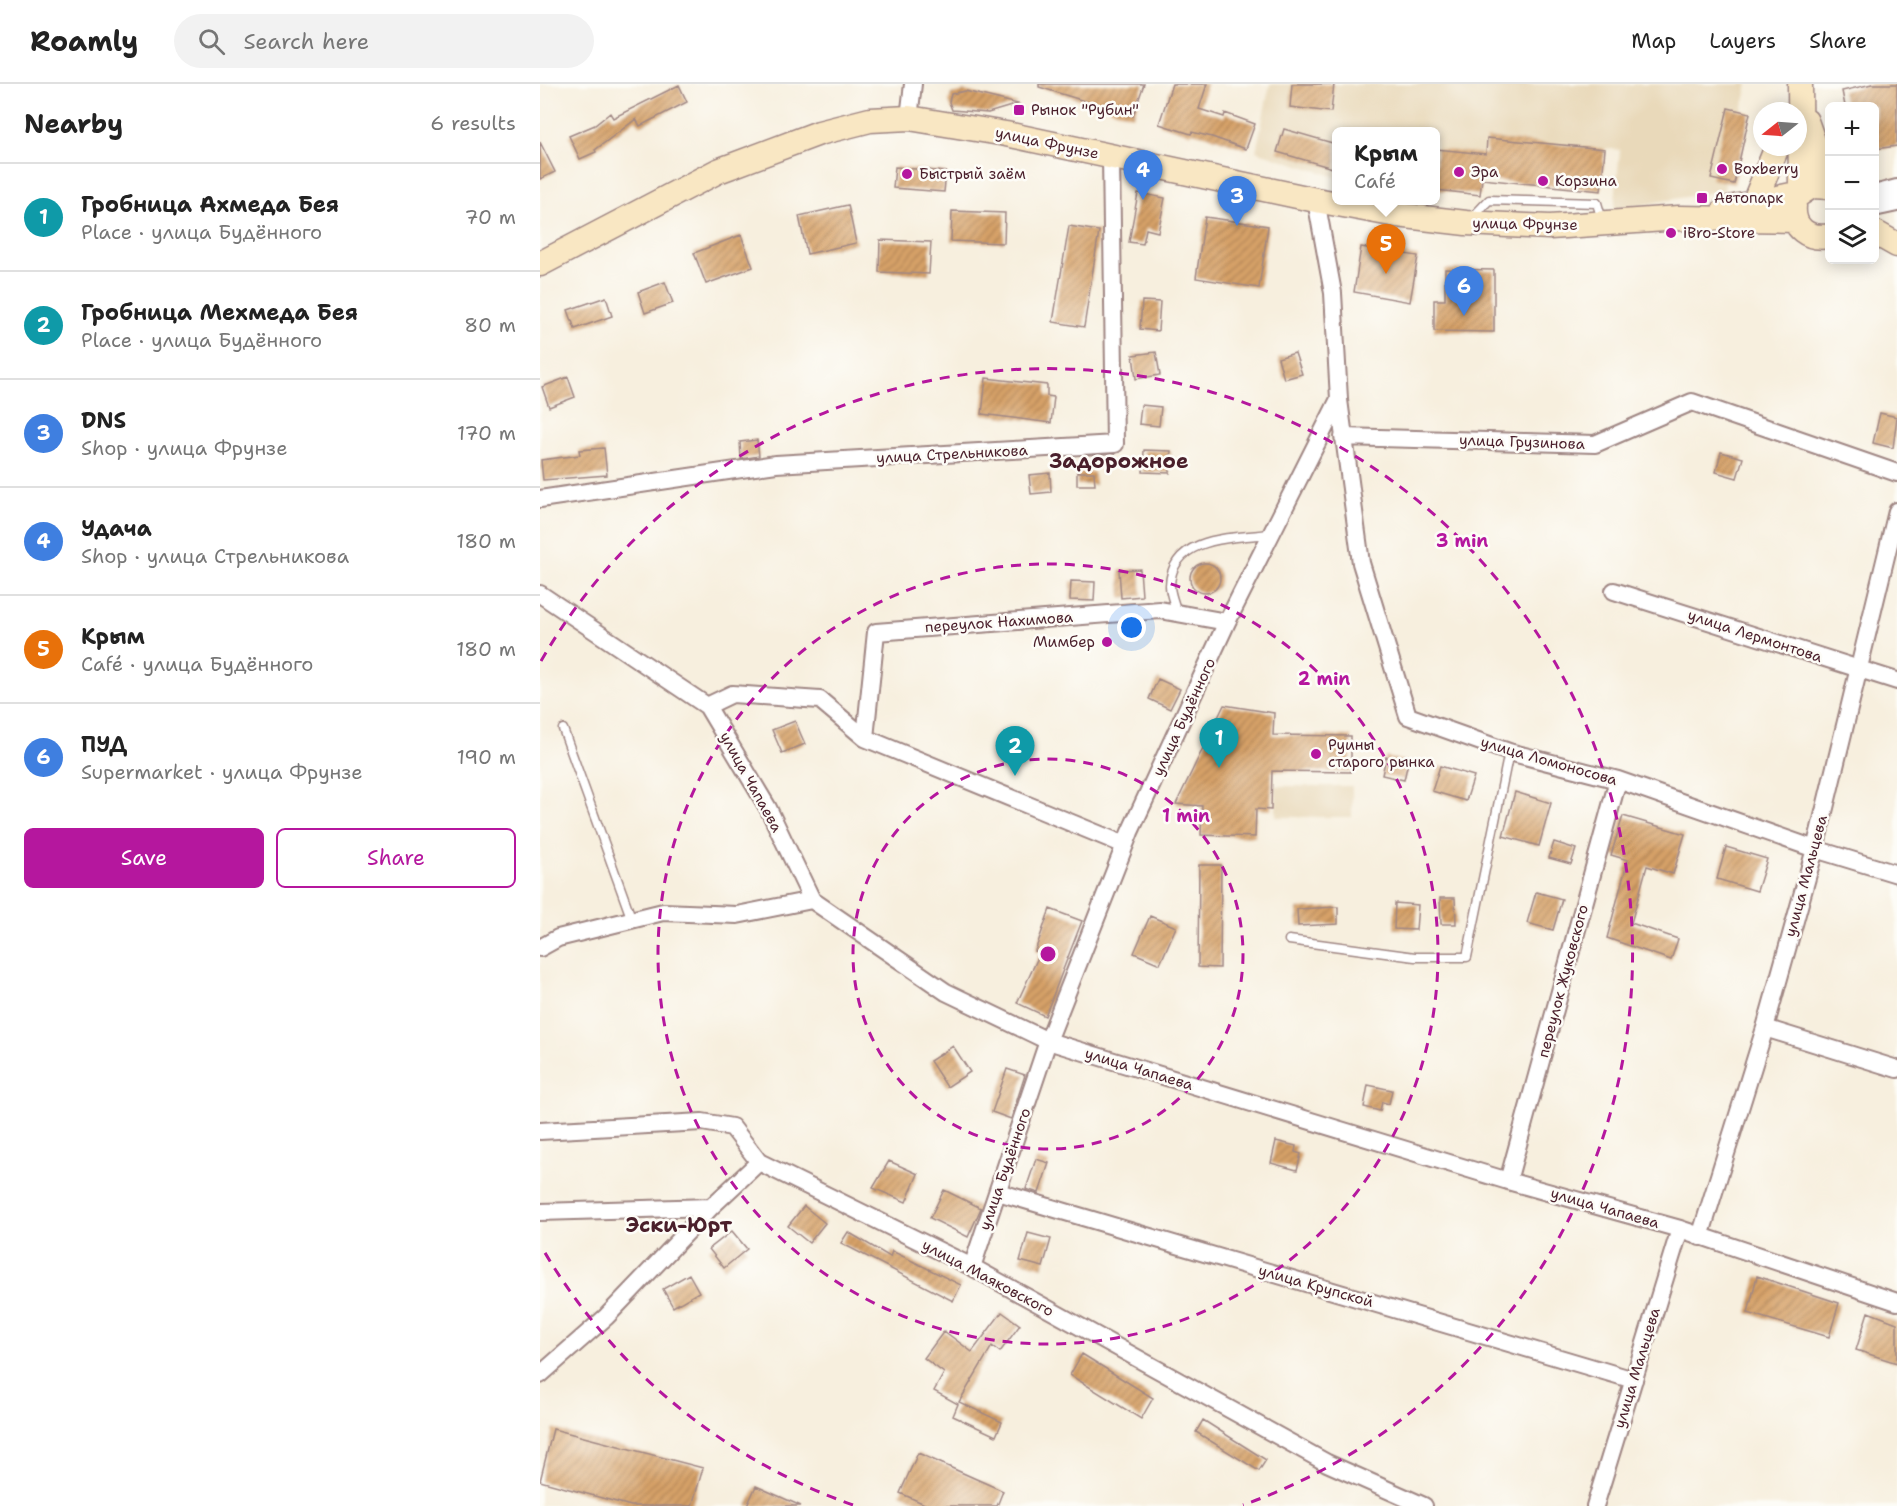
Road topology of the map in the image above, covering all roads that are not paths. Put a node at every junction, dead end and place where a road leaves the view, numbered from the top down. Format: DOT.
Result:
graph roads {
  1 [pos="913,84"];
  2 [pos="1796,97"];
  3 [pos="909,118"];
  4 [pos="1111,156"];
  5 [pos="1773,156"];
  6 [pos="1825,176"];
  7 [pos="1825,187"];
  8 [pos="1897,188"];
  9 [pos="1801,193"];
  10 [pos="1879,193"];
  11 [pos="1316,200"];
  12 [pos="1897,202"];
  13 [pos="1332,203"];
  14 [pos="1754,203"];
  15 [pos="1343,205"];
  16 [pos="1879,207"];
  17 [pos="1679,218"];
  18 [pos="1795,220"];
  19 [pos="1879,234"];
  20 [pos="1825,236"];
  21 [pos="1897,245"];
  22 [pos="1879,249"];
  23 [pos="1897,253"];
  24 [pos="540,262"];
  25 [pos="1338,399"];
  26 [pos="1343,436"];
  27 [pos="1897,473"];
  28 [pos="540,499"];
  29 [pos="1897,511"];
  30 [pos="1272,534"];
  31 [pos="1614,591"];
  32 [pos="540,594"];
  33 [pos="1178,613"];
  34 [pos="1227,622"];
  35 [pos="1857,669"];
  36 [pos="1897,681"];
  37 [pos="707,706"];
  38 [pos="562,729"];
  39 [pos="866,738"];
  40 [pos="1509,752"];
  41 [pos="1618,780"];
  42 [pos="1125,844"];
  43 [pos="1815,849"];
  44 [pos="1897,874"];
  45 [pos="812,900"];
  46 [pos="632,920"];
  47 [pos="1289,940"];
  48 [pos="540,948"];
  49 [pos="1765,1028"];
  50 [pos="1048,1041"];
  51 [pos="1897,1069"];
  52 [pos="540,1131"];
  53 [pos="759,1162"];
  54 [pos="1508,1181"];
  55 [pos="998,1192"];
  56 [pos="711,1207"];
  57 [pos="540,1212"];
  58 [pos="1680,1229"];
  59 [pos="1700,1237"];
  60 [pos="972,1268"];
  61 [pos="1897,1302"];
  62 [pos="540,1375"];
  63 [pos="1634,1380"];
  64 [pos="1424,1506"];
  65 [pos="1595,1506"];
  1 -- 3 [label="street"];
  2 -- 6 [label="main road"];
  2 -- 9 [label="main road"];
  3 -- 4 [label="main road, улица Фрунзе"];
  3 -- 24 [label="main road, улица Фрунзе"];
  4 -- 11 [label="main road, улица Фрунзе"];
  4 -- 28 [label="street, улица Стрельникова"];
  5 -- 14 [label="main road"];
  7 -- 9 [label="main road"];
  8 -- 10 [label="street"];
  9 -- 14 [label="main road"];
  9 -- 18 [label="main road"];
  11 -- 13 [label="main road, улица Фрунзе"];
  11 -- 25 [label="street, улица Будённого"];
  12 -- 16 [label="street"];
  14 -- 17 [label="main road"];
  15 -- 17 [label="main road, улица Фрунзе"];
  17 -- 18 [label="main road, улица Фрунзе"];
  18 -- 20 [label="main road"];
  19 -- 21 [label="main road"];
  22 -- 23 [label="main road"];
  25 -- 26 [label="street, улица Ломоносова"];
  25 -- 30 [label="street, улица Будённого"];
  26 -- 27 [label="street, улица Грузинова"];
  26 -- 40 [label="street, улица Ломоносова"];
  29 -- 35 [label="street, улица Мальцева"];
  30 -- 33 [label="lane"];
  30 -- 34 [label="street, улица Будённого"];
  31 -- 35 [label="street, улица Лермонтова"];
  32 -- 37 [label="street, улица Чапаева"];
  33 -- 34 [label="street, переулок Нахимова"];
  33 -- 39 [label="street, переулок Нахимова"];
  34 -- 42 [label="street, улица Будённого"];
  35 -- 36 [label="street, улица Лермонтова"];
  35 -- 43 [label="street, улица Мальцева"];
  37 -- 39 [label="street"];
  37 -- 45 [label="street, улица Чапаева"];
  38 -- 46 [label="lane"];
  39 -- 42 [label="street"];
  40 -- 41 [label="street, улица Ломоносова"];
  40 -- 47 [label="lane"];
  41 -- 43 [label="street, улица Ломоносова"];
  41 -- 54 [label="street, переулок Жуковского"];
  42 -- 50 [label="street, улица Будённого"];
  43 -- 44 [label="street, улица Ломоносова"];
  43 -- 49 [label="street, улица Мальцева"];
  45 -- 46 [label="street"];
  45 -- 50 [label="street, улица Чапаева"];
  46 -- 48 [label="street"];
  49 -- 51 [label="street"];
  49 -- 59 [label="street, улица Мальцева"];
  50 -- 54 [label="street, улица Чапаева"];
  50 -- 55 [label="street, улица Будённого"];
  52 -- 53 [label="street, улица Маяковского"];
  53 -- 56 [label="street"];
  53 -- 60 [label="street, улица Маяковского"];
  54 -- 58 [label="street, улица Чапаева"];
  55 -- 60 [label="street, улица Будённого"];
  55 -- 63 [label="street, улица Крупской"];
  56 -- 57 [label="street"];
  56 -- 62 [label="street"];
  58 -- 59 [label="street, улица Чапаева"];
  58 -- 63 [label="street, улица Мальцева"];
  59 -- 61 [label="street, улица Чапаева"];
  60 -- 64 [label="street, улица Маяковского"];
  63 -- 65 [label="street, улица Мальцева"];
}
